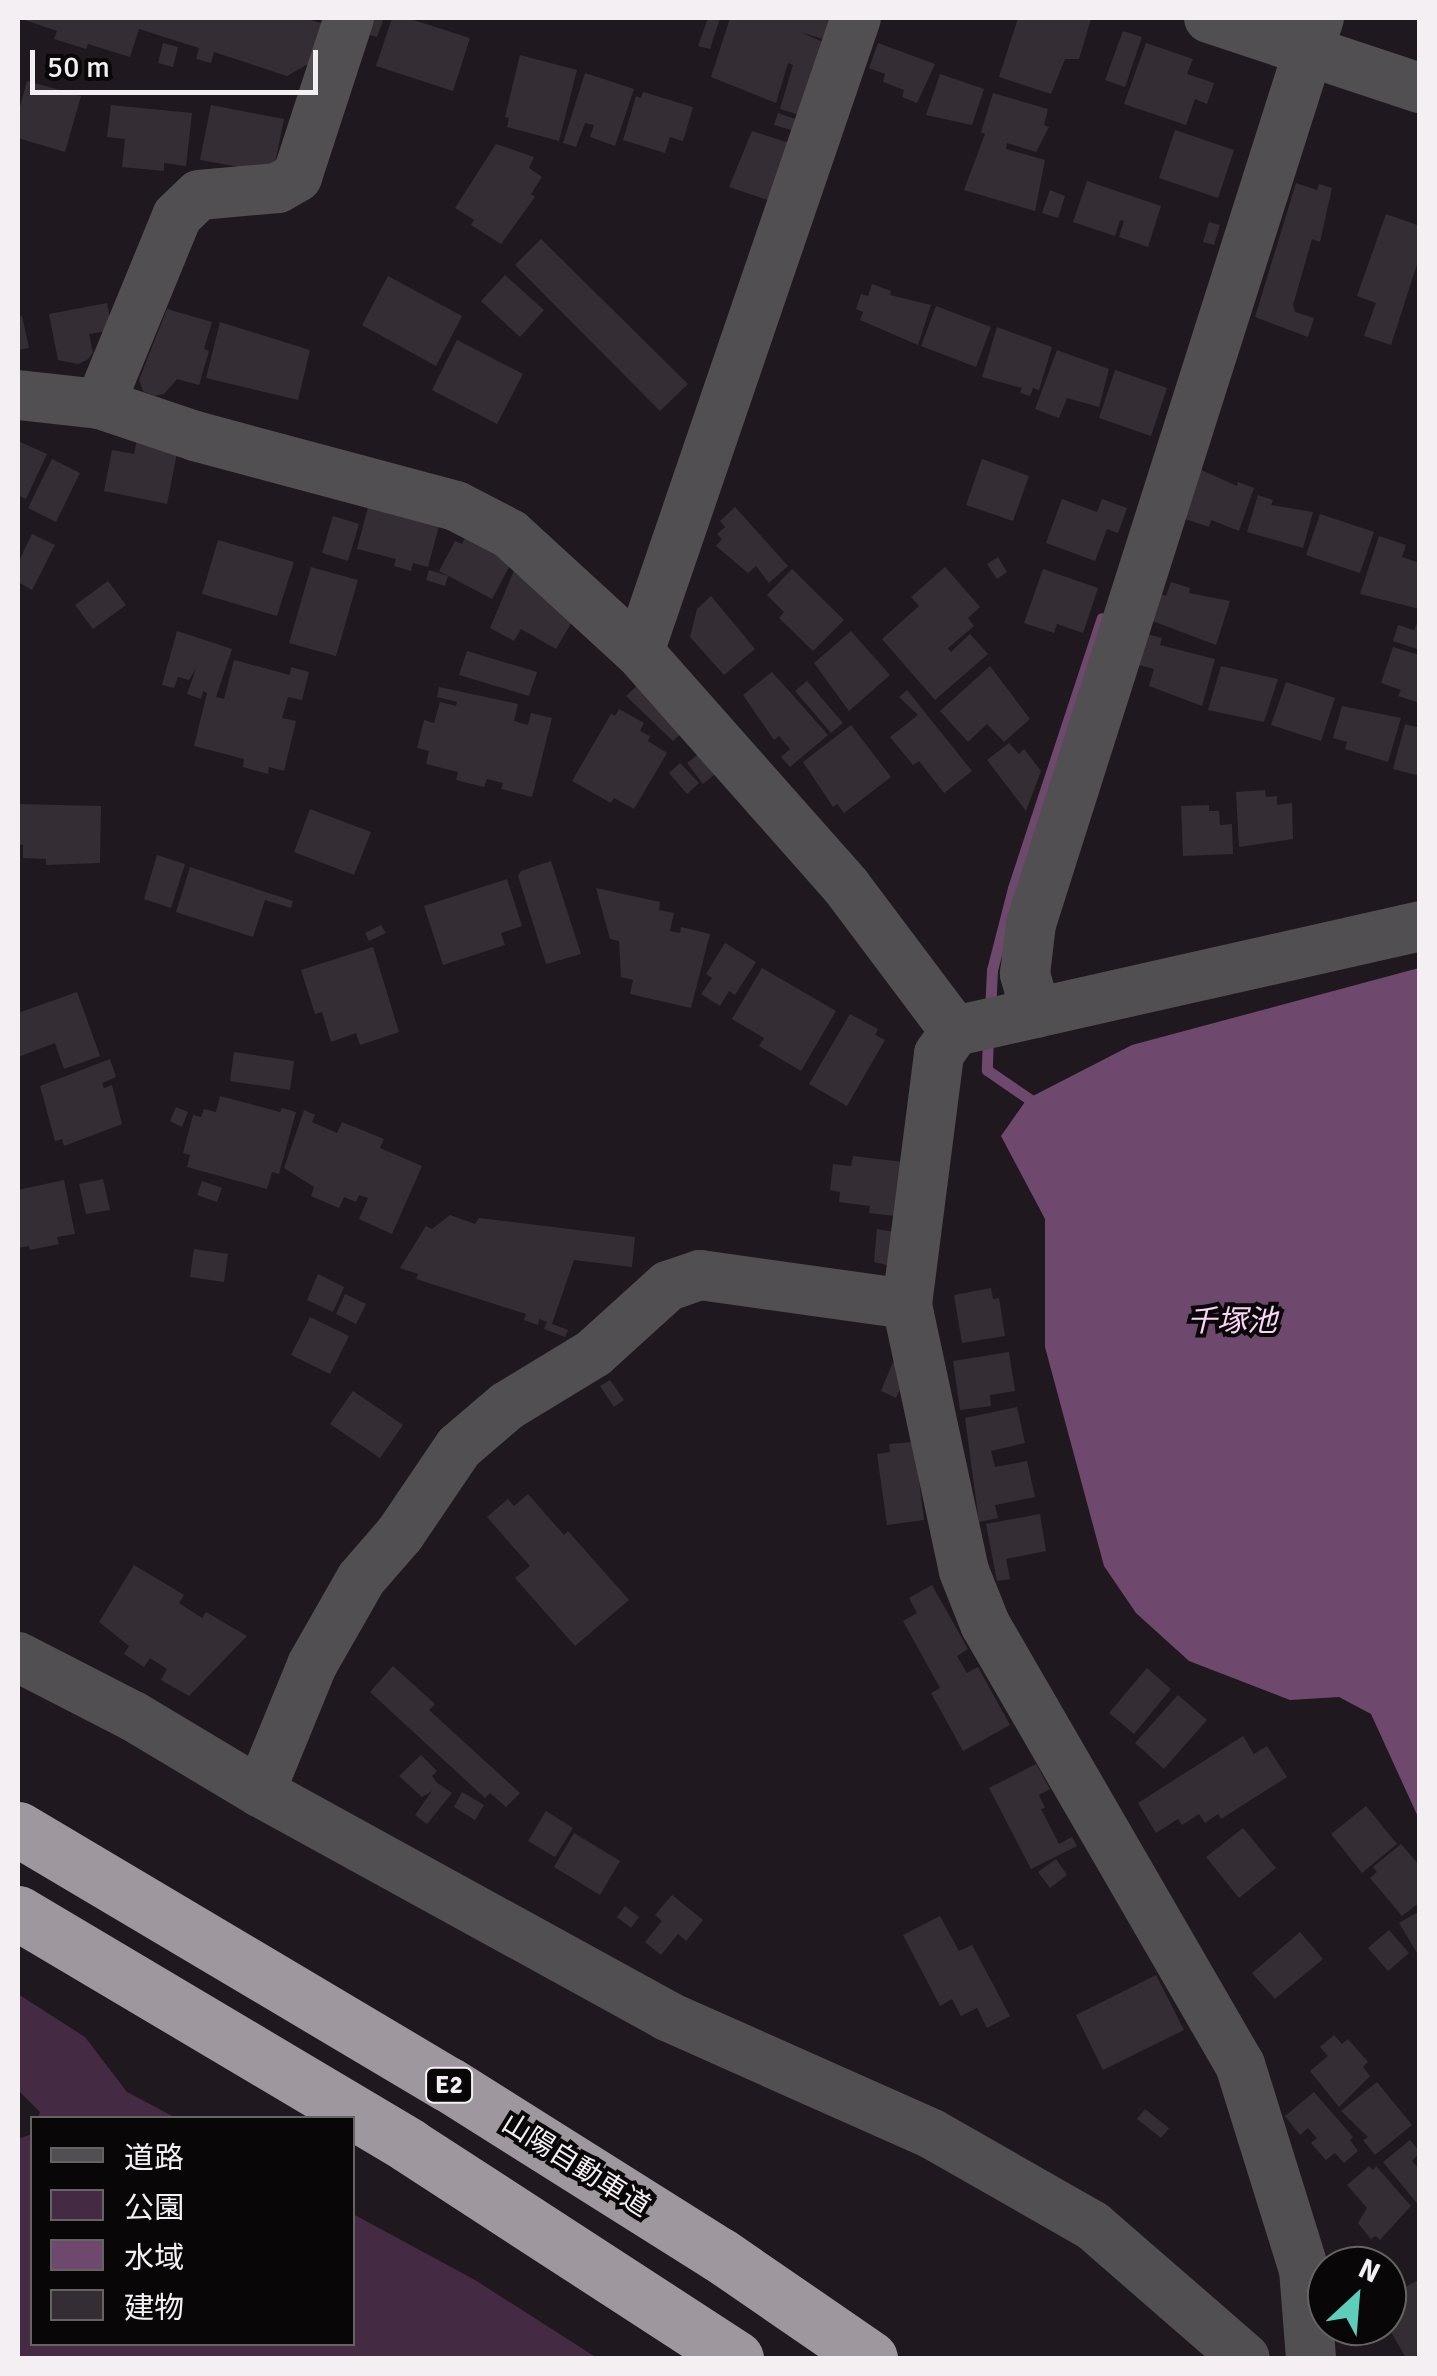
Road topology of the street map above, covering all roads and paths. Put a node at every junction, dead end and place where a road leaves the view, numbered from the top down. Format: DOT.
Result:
graph roads {
  1 [pos="349,18"];
  2 [pos="856,18"];
  3 [pos="1209,18"];
  4 [pos="1313,34"];
  5 [pos="1420,88"];
  6 [pos="18,395"];
  7 [pos="100,404"];
  8 [pos="639,652"];
  9 [pos="1420,926"];
  10 [pos="992,1023"];
  11 [pos="907,1304"];
  12 [pos="18,1657"];
  13 [pos="260,1792"];
  14 [pos="18,1829"];
  15 [pos="18,1913"];
  16 [pos="736,2358"];
  17 [pos="870,2358"];
  18 [pos="1245,2358"];
  19 [pos="1311,2358"];
  1 -- 7 [label="street"];
  2 -- 8 [label="street"];
  3 -- 4 [label="street"];
  4 -- 5 [label="street"];
  4 -- 10 [label="street"];
  6 -- 7 [label="street"];
  7 -- 8 [label="street"];
  8 -- 10 [label="street"];
  9 -- 10 [label="street"];
  10 -- 11 [label="street"];
  11 -- 13 [label="street"];
  11 -- 19 [label="street"];
  12 -- 13 [label="street"];
  13 -- 18 [label="street"];
  14 -- 17 [label="highway, 山陽自動車道 / E2"];
  15 -- 16 [label="highway"];
}
